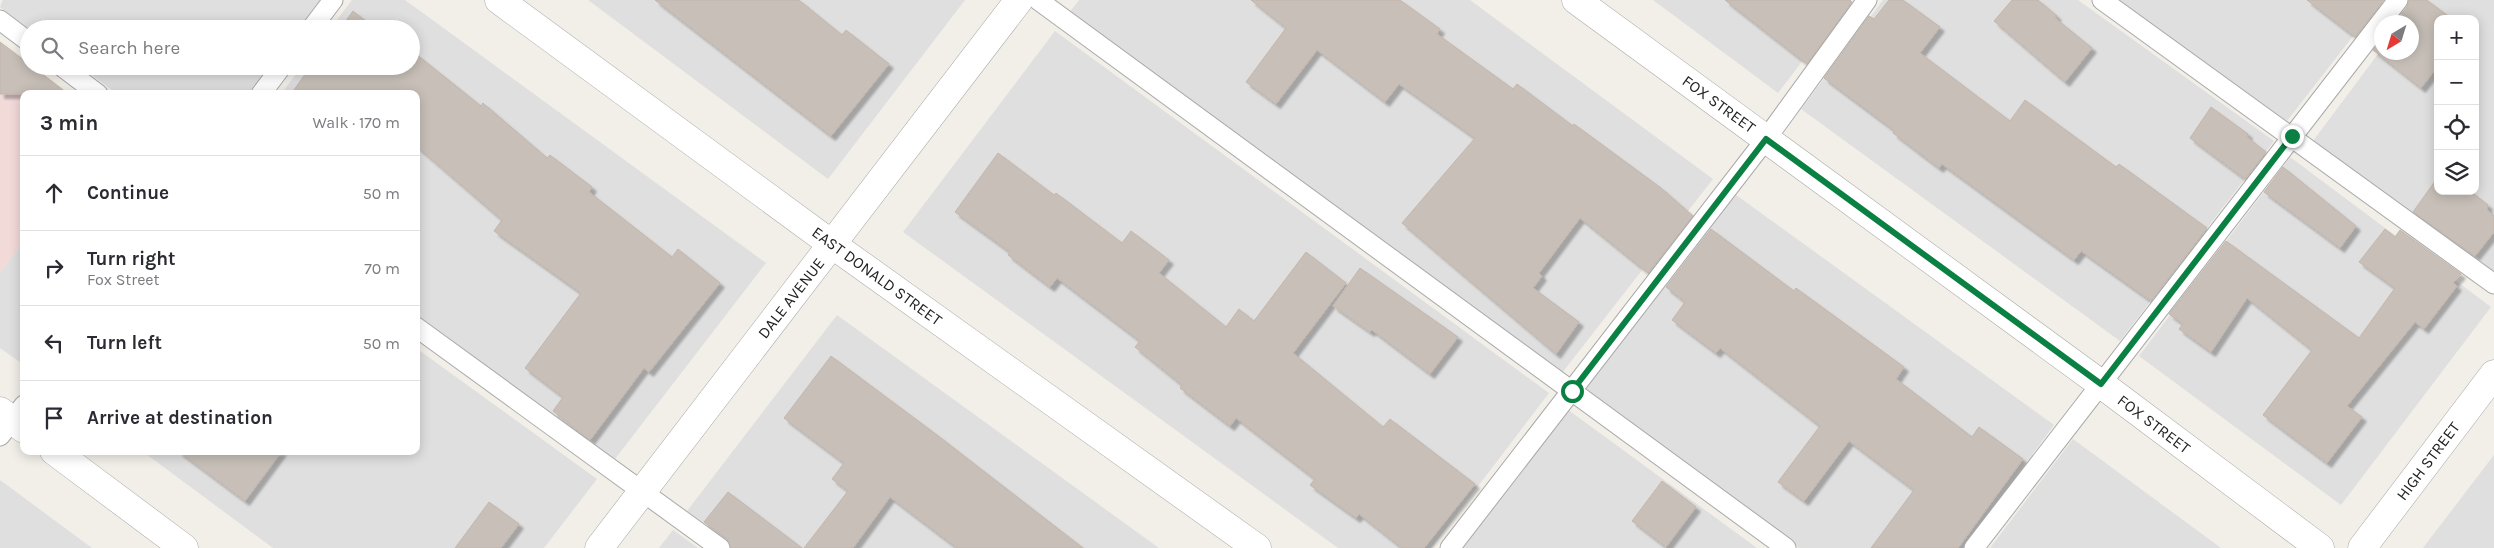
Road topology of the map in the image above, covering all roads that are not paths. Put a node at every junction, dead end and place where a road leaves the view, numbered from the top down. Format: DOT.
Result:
graph roads {
  1 [pos="334,0"];
  2 [pos="499,0"];
  3 [pos="1019,0"];
  4 [pos="1038,0"];
  5 [pos="1576,0"];
  6 [pos="1867,0"];
  7 [pos="2102,0"];
  8 [pos="2398,0"];
  9 [pos="0,20"];
  10 [pos="318,20"];
  11 [pos="20,35"];
  12 [pos="74,75"];
  13 [pos="275,75"];
  14 [pos="93,90"];
  15 [pos="264,90"];
  16 [pos="2292,136"];
  17 [pos="1766,139"];
  18 [pos="833,245"];
  19 [pos="2494,284"];
  20 [pos="420,330"];
  21 [pos="2494,374"];
  22 [pos="2101,384"];
  23 [pos="1572,391"];
  24 [pos="59,455"];
  25 [pos="642,492"];
  26 [pos="184,548"];
  27 [pos="599,548"];
  28 [pos="720,548"];
  29 [pos="1257,548"];
  30 [pos="1450,548"];
  31 [pos="1786,548"];
  32 [pos="1974,548"];
  33 [pos="2320,548"];
  34 [pos="2362,548"];
  1 -- 10 [label="lane"];
  2 -- 18 [label="street, EAST DONALD STREET"];
  3 -- 18 [label="street, DALE AVENUE"];
  4 -- 23 [label="lane"];
  5 -- 17 [label="street, FOX STREET"];
  6 -- 17 [label="lane"];
  7 -- 16 [label="lane"];
  8 -- 16 [label="lane"];
  9 -- 11 [label="lane"];
  12 -- 14 [label="lane"];
  13 -- 15 [label="lane"];
  16 -- 19 [label="lane"];
  16 -- 22 [label="lane"];
  17 -- 22 [label="street, FOX STREET"];
  17 -- 23 [label="lane"];
  18 -- 25 [label="street, DALE AVENUE"];
  18 -- 29 [label="street, EAST DONALD STREET"];
  20 -- 25 [label="lane"];
  21 -- 34 [label="street, HIGH STREET"];
  22 -- 32 [label="lane"];
  22 -- 33 [label="street, FOX STREET"];
  23 -- 30 [label="lane"];
  23 -- 31 [label="lane"];
  24 -- 26 [label="street"];
  25 -- 27 [label="street, DALE AVENUE"];
  25 -- 28 [label="lane"];
}
